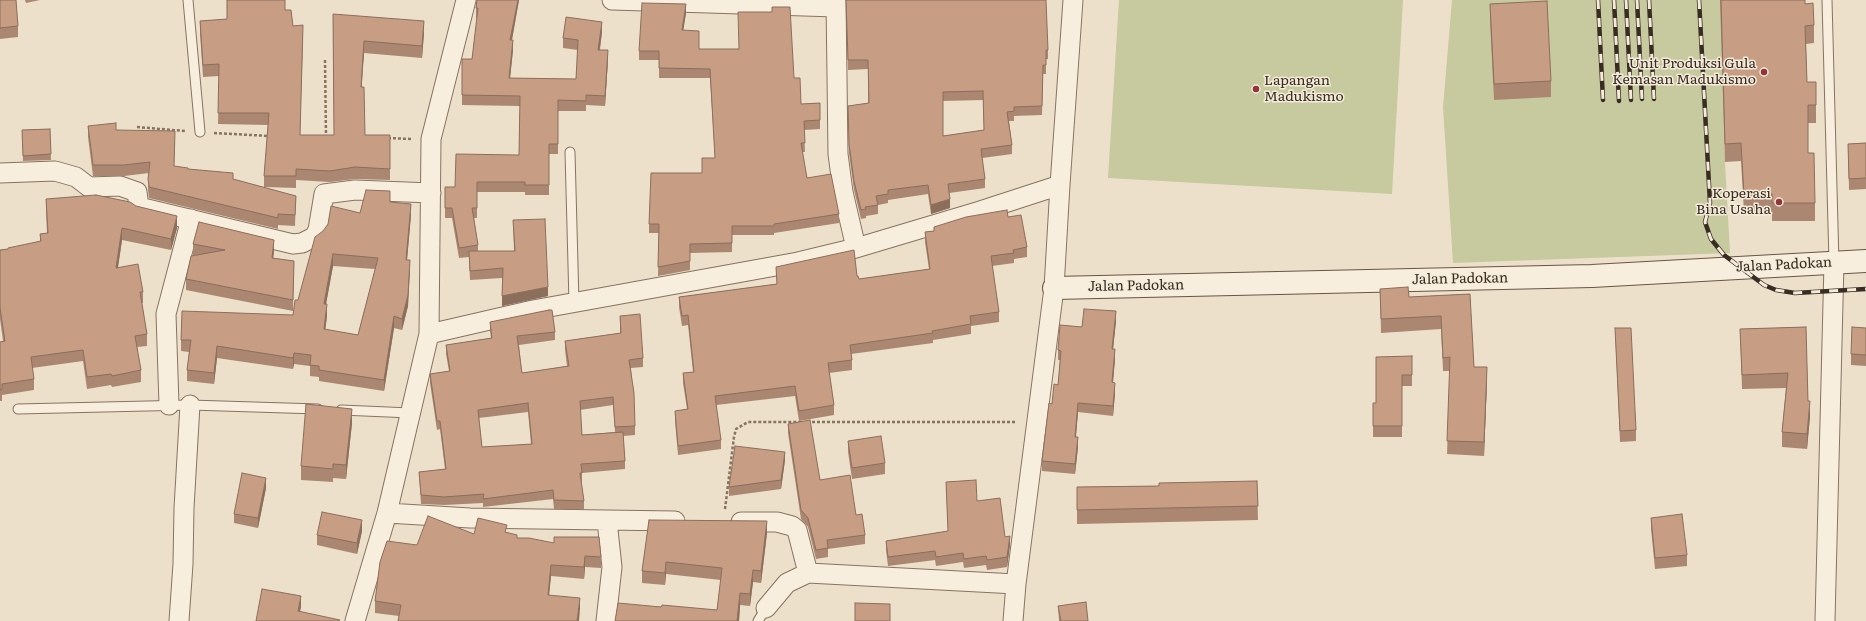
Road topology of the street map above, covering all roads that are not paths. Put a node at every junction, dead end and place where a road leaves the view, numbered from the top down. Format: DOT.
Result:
graph roads {
  1 [pos="188,0"];
  2 [pos="466,0"];
  3 [pos="617,0"];
  4 [pos="1073,0"];
  5 [pos="1828,0"];
  6 [pos="836,4"];
  7 [pos="200,132"];
  8 [pos="570,152"];
  9 [pos="0,173"];
  10 [pos="1060,185"];
  11 [pos="430,193"];
  12 [pos="191,220"];
  13 [pos="856,248"];
  14 [pos="1866,261"];
  15 [pos="1834,262"];
  16 [pos="1054,288"];
  17 [pos="574,303"];
  18 [pos="429,334"];
  19 [pos="169,405"];
  20 [pos="190,405"];
  21 [pos="18,408"];
  22 [pos="411,413"];
  23 [pos="387,513"];
  24 [pos="607,521"];
  25 [pos="693,522"];
  26 [pos="724,522"];
  27 [pos="808,573"];
  28 [pos="1016,584"];
  29 [pos="762,614"];
  30 [pos="179,621"];
  31 [pos="355,621"];
  32 [pos="606,621"];
  33 [pos="1013,621"];
  34 [pos="1825,621"];
  1 -- 7 [label="lane"];
  2 -- 11 [label="street"];
  3 -- 6 [label="street"];
  4 -- 10 [label="street"];
  5 -- 15 [label="lane"];
  6 -- 13 [label="street"];
  8 -- 17 [label="lane"];
  9 -- 12 [label="street"];
  10 -- 13 [label="street"];
  10 -- 16 [label="street"];
  11 -- 12 [label="street"];
  11 -- 18 [label="street"];
  12 -- 19 [label="street"];
  13 -- 17 [label="street"];
  14 -- 15 [label="street, Jalan Padokan"];
  15 -- 16 [label="street, Jalan Padokan"];
  15 -- 34 [label="street"];
  16 -- 28 [label="street"];
  17 -- 18 [label="street"];
  18 -- 22 [label="street"];
  19 -- 20 [label="lane"];
  19 -- 21 [label="lane"];
  20 -- 22 [label="lane"];
  20 -- 30 [label="street"];
  22 -- 23 [label="street"];
  23 -- 24 [label="street"];
  23 -- 31 [label="street"];
  24 -- 25 [label="street"];
  24 -- 32 [label="street"];
  26 -- 27 [label="street"];
  27 -- 28 [label="street"];
  27 -- 29 [label="street"];
  28 -- 33 [label="street"];
}
